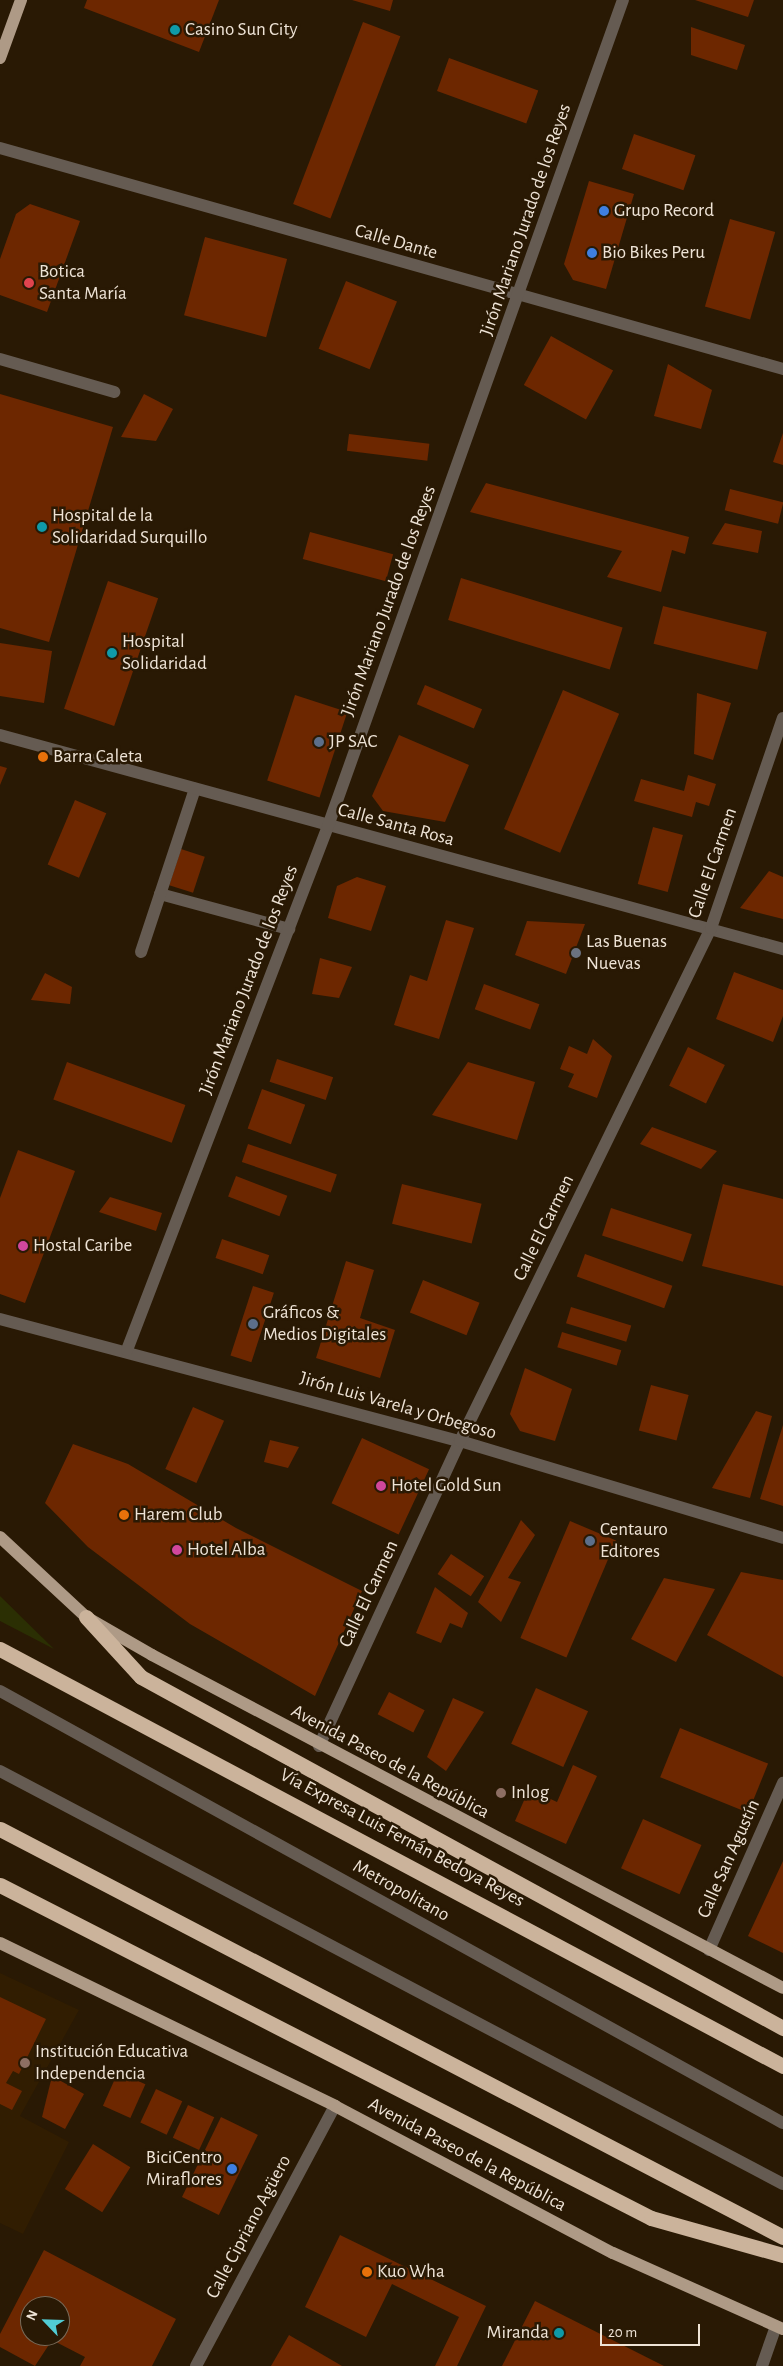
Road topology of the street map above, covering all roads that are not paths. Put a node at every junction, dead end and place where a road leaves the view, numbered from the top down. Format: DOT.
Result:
graph roads {
  1 [pos="21,0"];
  2 [pos="623,0"];
  3 [pos="0,58"];
  4 [pos="0,148"];
  5 [pos="520,296"];
  6 [pos="0,359"];
  7 [pos="783,369"];
  8 [pos="114,392"];
  9 [pos="783,718"];
  10 [pos="0,735"];
  11 [pos="195,789"];
  12 [pos="328,826"];
  13 [pos="160,894"];
  14 [pos="711,928"];
  15 [pos="289,929"];
  16 [pos="783,948"];
  17 [pos="141,952"];
  18 [pos="0,1319"];
  19 [pos="128,1350"];
  20 [pos="460,1442"];
  21 [pos="0,1537"];
  22 [pos="783,1538"];
  23 [pos="86,1617"];
  24 [pos="0,1649"];
  25 [pos="0,1691"];
  26 [pos="319,1746"];
  27 [pos="0,1771"];
  28 [pos="783,1782"];
  29 [pos="0,1829"];
  30 [pos="0,1885"];
  31 [pos="0,1943"];
  32 [pos="709,1950"];
  33 [pos="783,1988"];
  34 [pos="783,2028"];
  35 [pos="783,2066"];
  36 [pos="335,2106"];
  37 [pos="783,2123"];
  38 [pos="783,2184"];
  39 [pos="783,2237"];
  40 [pos="783,2255"];
  41 [pos="780,2328"];
  42 [pos="196,2366"];
  43 [pos="762,2366"];
  1 -- 3 [label="main road"];
  2 -- 5 [label="street, Jirón Mariano Jurado de los Reyes"];
  4 -- 5 [label="street, Calle Dante"];
  5 -- 7 [label="street, Calle Dante"];
  5 -- 12 [label="street, Jirón Mariano Jurado de los Reyes"];
  6 -- 8 [label="street"];
  9 -- 14 [label="street, Calle El Carmen"];
  10 -- 11 [label="street, Calle Santa Rosa"];
  11 -- 12 [label="street, Calle Santa Rosa"];
  11 -- 13 [label="street"];
  12 -- 14 [label="street, Calle Santa Rosa"];
  12 -- 15 [label="street, Jirón Mariano Jurado de los Reyes"];
  13 -- 15 [label="street"];
  13 -- 17 [label="street"];
  14 -- 16 [label="street, Calle Santa Rosa"];
  14 -- 20 [label="street, Calle El Carmen"];
  15 -- 19 [label="street, Jirón Mariano Jurado de los Reyes"];
  18 -- 19 [label="street, Jirón Luis Varela y Orbegoso"];
  19 -- 20 [label="street, Jirón Luis Varela y Orbegoso"];
  20 -- 22 [label="street, Jirón Luis Varela y Orbegoso"];
  20 -- 26 [label="street, Calle El Carmen"];
  21 -- 23 [label="main road, Avenida Paseo de la República"];
  23 -- 26 [label="main road, Avenida Paseo de la República"];
  23 -- 34 [label="highway"];
  24 -- 35 [label="highway, Vía Expresa Luis Fernán Bedoya Reyes"];
  25 -- 37 [label="street, Metropolitano"];
  26 -- 32 [label="main road, Avenida Paseo de la República"];
  27 -- 38 [label="street"];
  28 -- 32 [label="street, Calle San Agustín"];
  29 -- 39 [label="highway"];
  30 -- 40 [label="highway"];
  31 -- 36 [label="main road, Avenida Paseo de la República"];
  32 -- 33 [label="main road, Avenida Paseo de la República"];
  36 -- 41 [label="main road, Avenida Paseo de la República"];
  36 -- 42 [label="street, Calle Cipriano Agüero"];
  41 -- 43 [label="street"];
}
